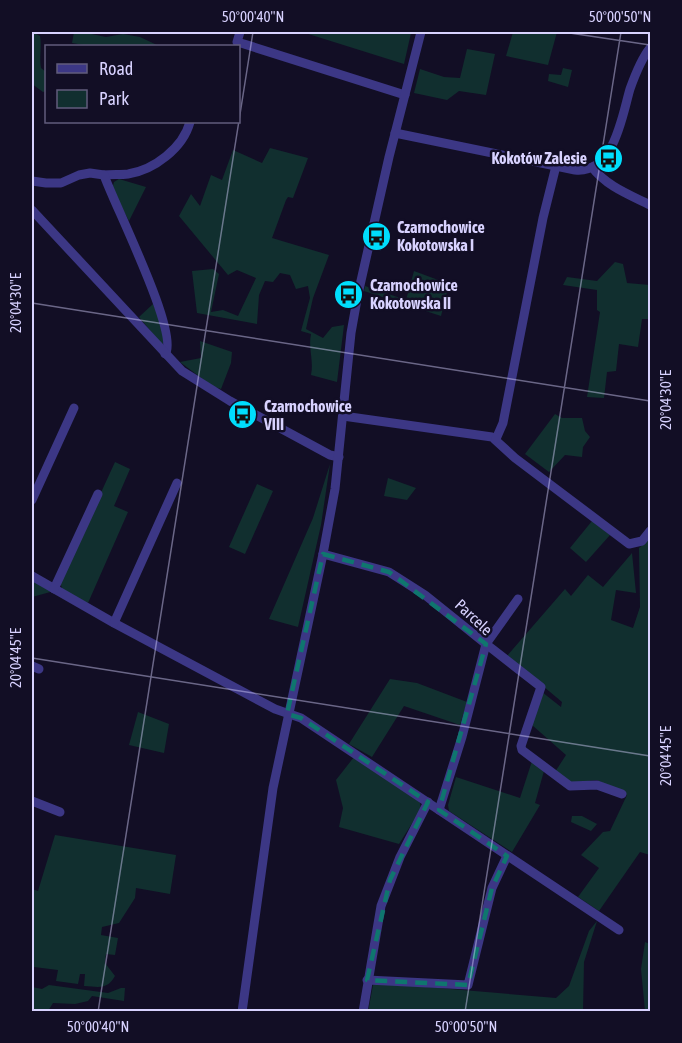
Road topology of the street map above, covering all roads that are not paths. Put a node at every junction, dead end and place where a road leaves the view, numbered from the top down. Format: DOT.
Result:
graph roads {
  1 [pos="240,32"];
  2 [pos="421,32"];
  3 [pos="651,48"];
  4 [pos="405,95"];
  5 [pos="190,123"];
  6 [pos="395,133"];
  7 [pos="556,166"];
  8 [pos="592,167"];
  9 [pos="104,174"];
  10 [pos="32,181"];
  11 [pos="651,205"];
  12 [pos="32,210"];
  13 [pos="165,354"];
  14 [pos="74,408"];
  15 [pos="343,416"];
  16 [pos="496,439"];
  17 [pos="339,457"];
  18 [pos="177,483"];
  19 [pos="98,494"];
  20 [pos="32,500"];
  21 [pos="651,531"];
  22 [pos="323,554"];
  23 [pos="32,576"];
  24 [pos="54,589"];
  25 [pos="518,599"];
  26 [pos="114,623"];
  27 [pos="486,644"];
  28 [pos="287,714"];
  29 [pos="622,794"];
  30 [pos="32,801"];
  31 [pos="428,802"];
  32 [pos="439,810"];
  33 [pos="60,812"];
  34 [pos="507,856"];
  35 [pos="619,930"];
  36 [pos="367,980"];
  37 [pos="242,1011"];
  38 [pos="363,1011"];
  1 -- 4 [label="street"];
  2 -- 4 [label="street"];
  3 -- 8 [label="street"];
  4 -- 6 [label="street"];
  5 -- 9 [label="street"];
  6 -- 7 [label="street"];
  6 -- 15 [label="street"];
  7 -- 8 [label="street"];
  7 -- 16 [label="street"];
  8 -- 11 [label="street"];
  9 -- 10 [label="street"];
  9 -- 13 [label="street"];
  12 -- 13 [label="street"];
  13 -- 17 [label="street"];
  14 -- 20 [label="street"];
  15 -- 16 [label="street"];
  15 -- 17 [label="street"];
  16 -- 21 [label="street"];
  17 -- 22 [label="street"];
  18 -- 26 [label="street"];
  19 -- 24 [label="street"];
  22 -- 27 [label="street, Parcele"];
  22 -- 28 [label="street"];
  23 -- 24 [label="street"];
  24 -- 26 [label="street"];
  25 -- 27 [label="street"];
  26 -- 28 [label="street"];
  27 -- 29 [label="street"];
  27 -- 32 [label="street, Parcele"];
  28 -- 31 [label="street"];
  28 -- 37 [label="street"];
  30 -- 33 [label="street"];
  31 -- 32 [label="street"];
  31 -- 36 [label="street"];
  32 -- 34 [label="street"];
  34 -- 35 [label="street"];
  34 -- 36 [label="street"];
  36 -- 38 [label="street"];
}
